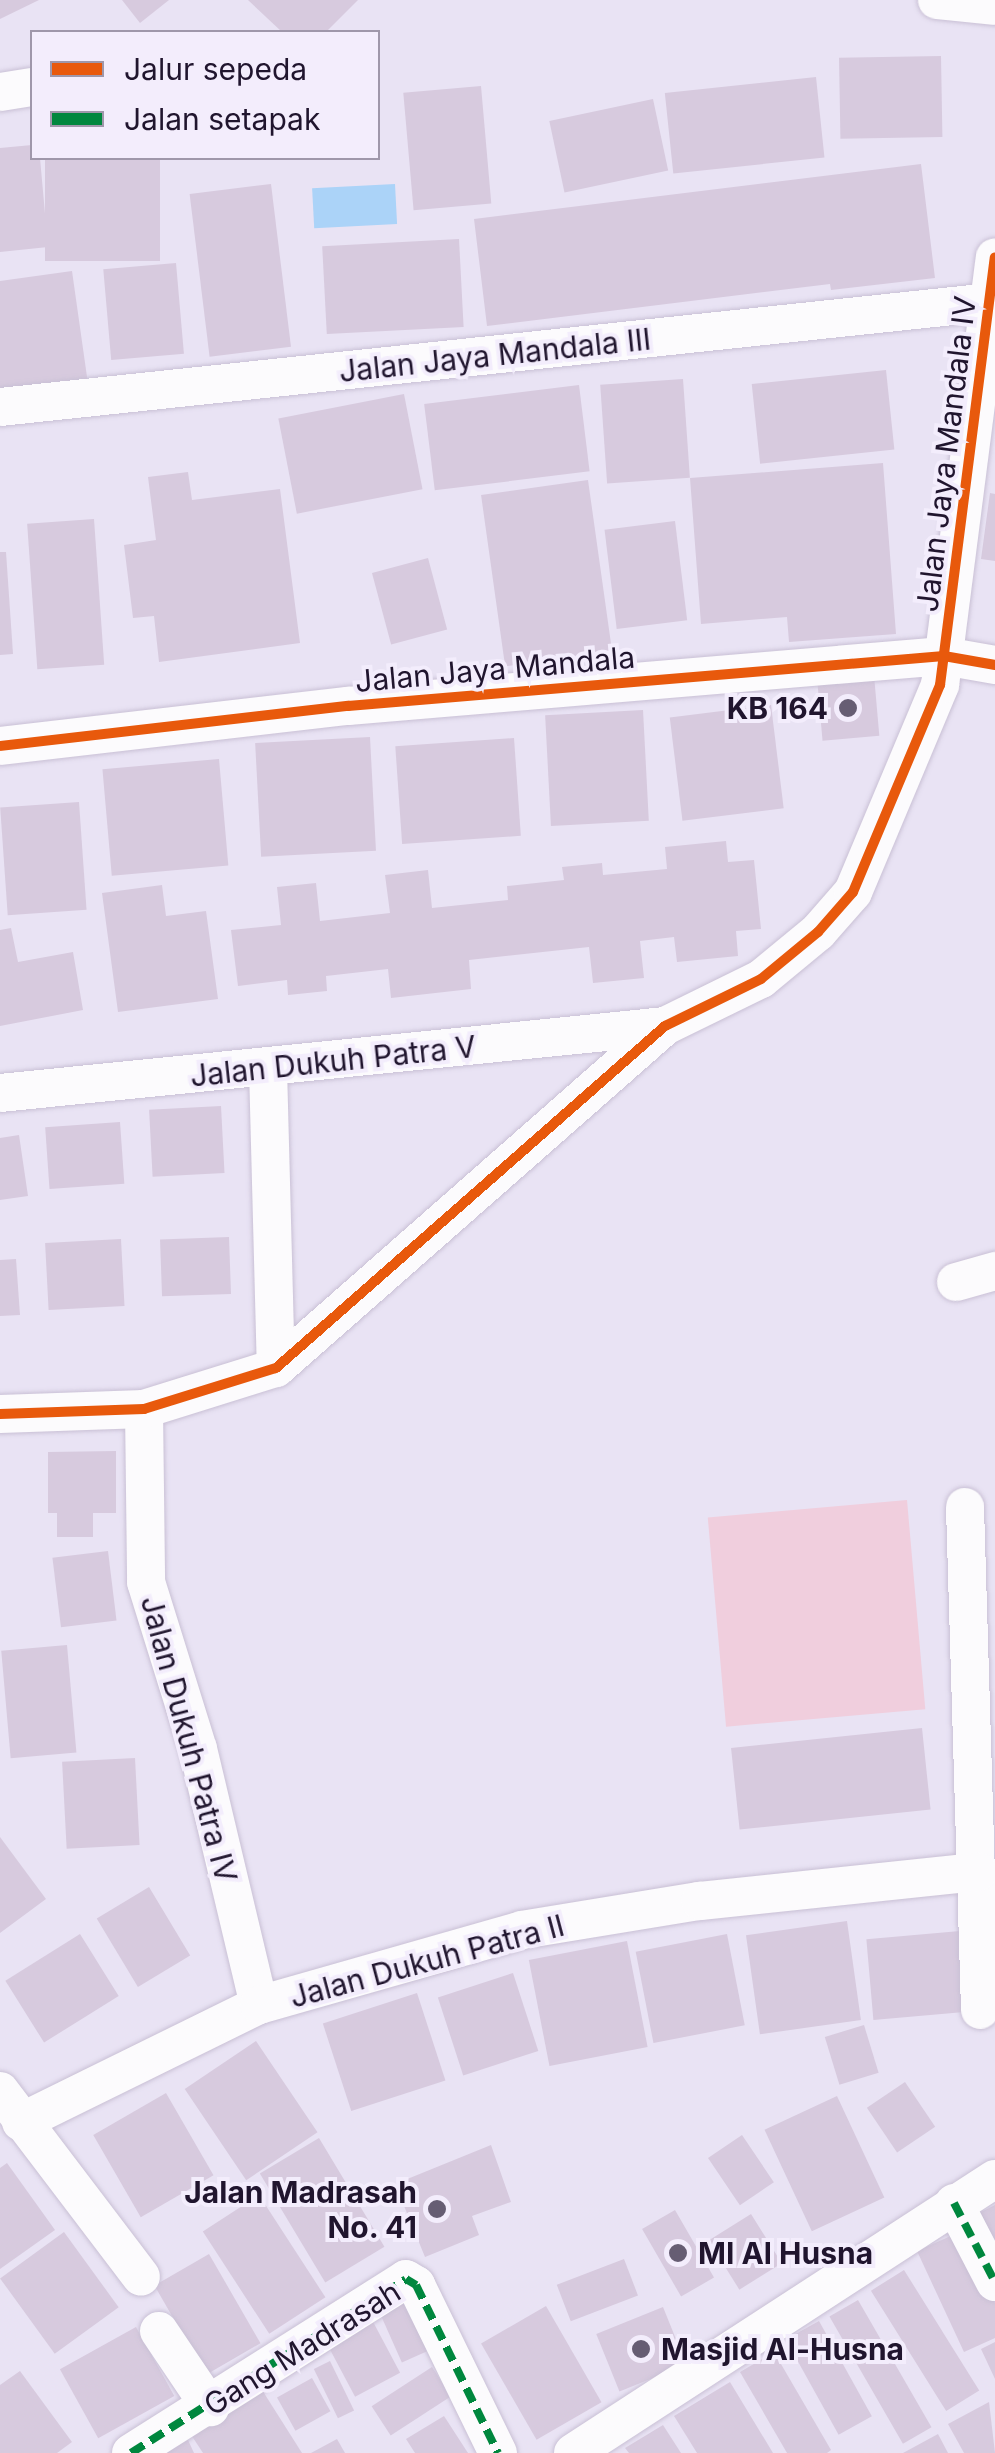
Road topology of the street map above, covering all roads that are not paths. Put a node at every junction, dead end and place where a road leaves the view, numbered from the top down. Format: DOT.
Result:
graph roads {
  1 [pos="938,0"];
  2 [pos="995,6"];
  3 [pos="30,87"];
  4 [pos="0,92"];
  5 [pos="995,258"];
  6 [pos="990,302"];
  7 [pos="0,407"];
  8 [pos="944,656"];
  9 [pos="995,664"];
  10 [pos="0,746"];
  11 [pos="666,1026"];
  12 [pos="268,1068"];
  13 [pos="0,1092"];
  14 [pos="995,1272"];
  15 [pos="956,1282"];
  16 [pos="276,1368"];
  17 [pos="144,1409"];
  18 [pos="0,1414"];
  19 [pos="975,1529"];
  20 [pos="978,1872"];
  21 [pos="259,2005"];
  22 [pos="980,2010"];
  23 [pos="0,2091"];
  24 [pos="21,2122"];
  25 [pos="995,2179"];
  26 [pos="954,2203"];
  27 [pos="141,2277"];
  28 [pos="995,2282"];
  29 [pos="159,2331"];
  30 [pos="210,2407"];
  31 [pos="130,2453"];
  32 [pos="498,2453"];
  33 [pos="572,2453"];
  1 -- 2 [label="street"];
  3 -- 4 [label="street"];
  5 -- 6 [label="street, Jalan Jaya Mandala IV"];
  6 -- 7 [label="street, Jalan Jaya Mandala III"];
  6 -- 8 [label="street, Jalan Jaya Mandala IV"];
  8 -- 9 [label="street, Jalan Jaya Mandala"];
  8 -- 10 [label="street, Jalan Jaya Mandala"];
  8 -- 11 [label="street, Jalan Jaya Mandala IV"];
  11 -- 12 [label="street, Jalan Dukuh Patra V"];
  11 -- 16 [label="street"];
  12 -- 13 [label="street, Jalan Dukuh Patra V"];
  12 -- 16 [label="street"];
  14 -- 15 [label="street"];
  16 -- 17 [label="street"];
  17 -- 18 [label="street"];
  17 -- 21 [label="street, Jalan Dukuh Patra IV"];
  19 -- 20 [label="street"];
  20 -- 21 [label="street, Jalan Dukuh Patra II"];
  20 -- 22 [label="street"];
  21 -- 24 [label="street, Jalan Dukuh Patra II"];
  23 -- 24 [label="street"];
  24 -- 27 [label="street"];
  25 -- 26 [label="street"];
  26 -- 28 [label="street"];
  26 -- 33 [label="street"];
  29 -- 30 [label="street"];
  30 -- 31 [label="street, Gang Madrasah"];
  30 -- 32 [label="street, Gang Madrasah"];
}
